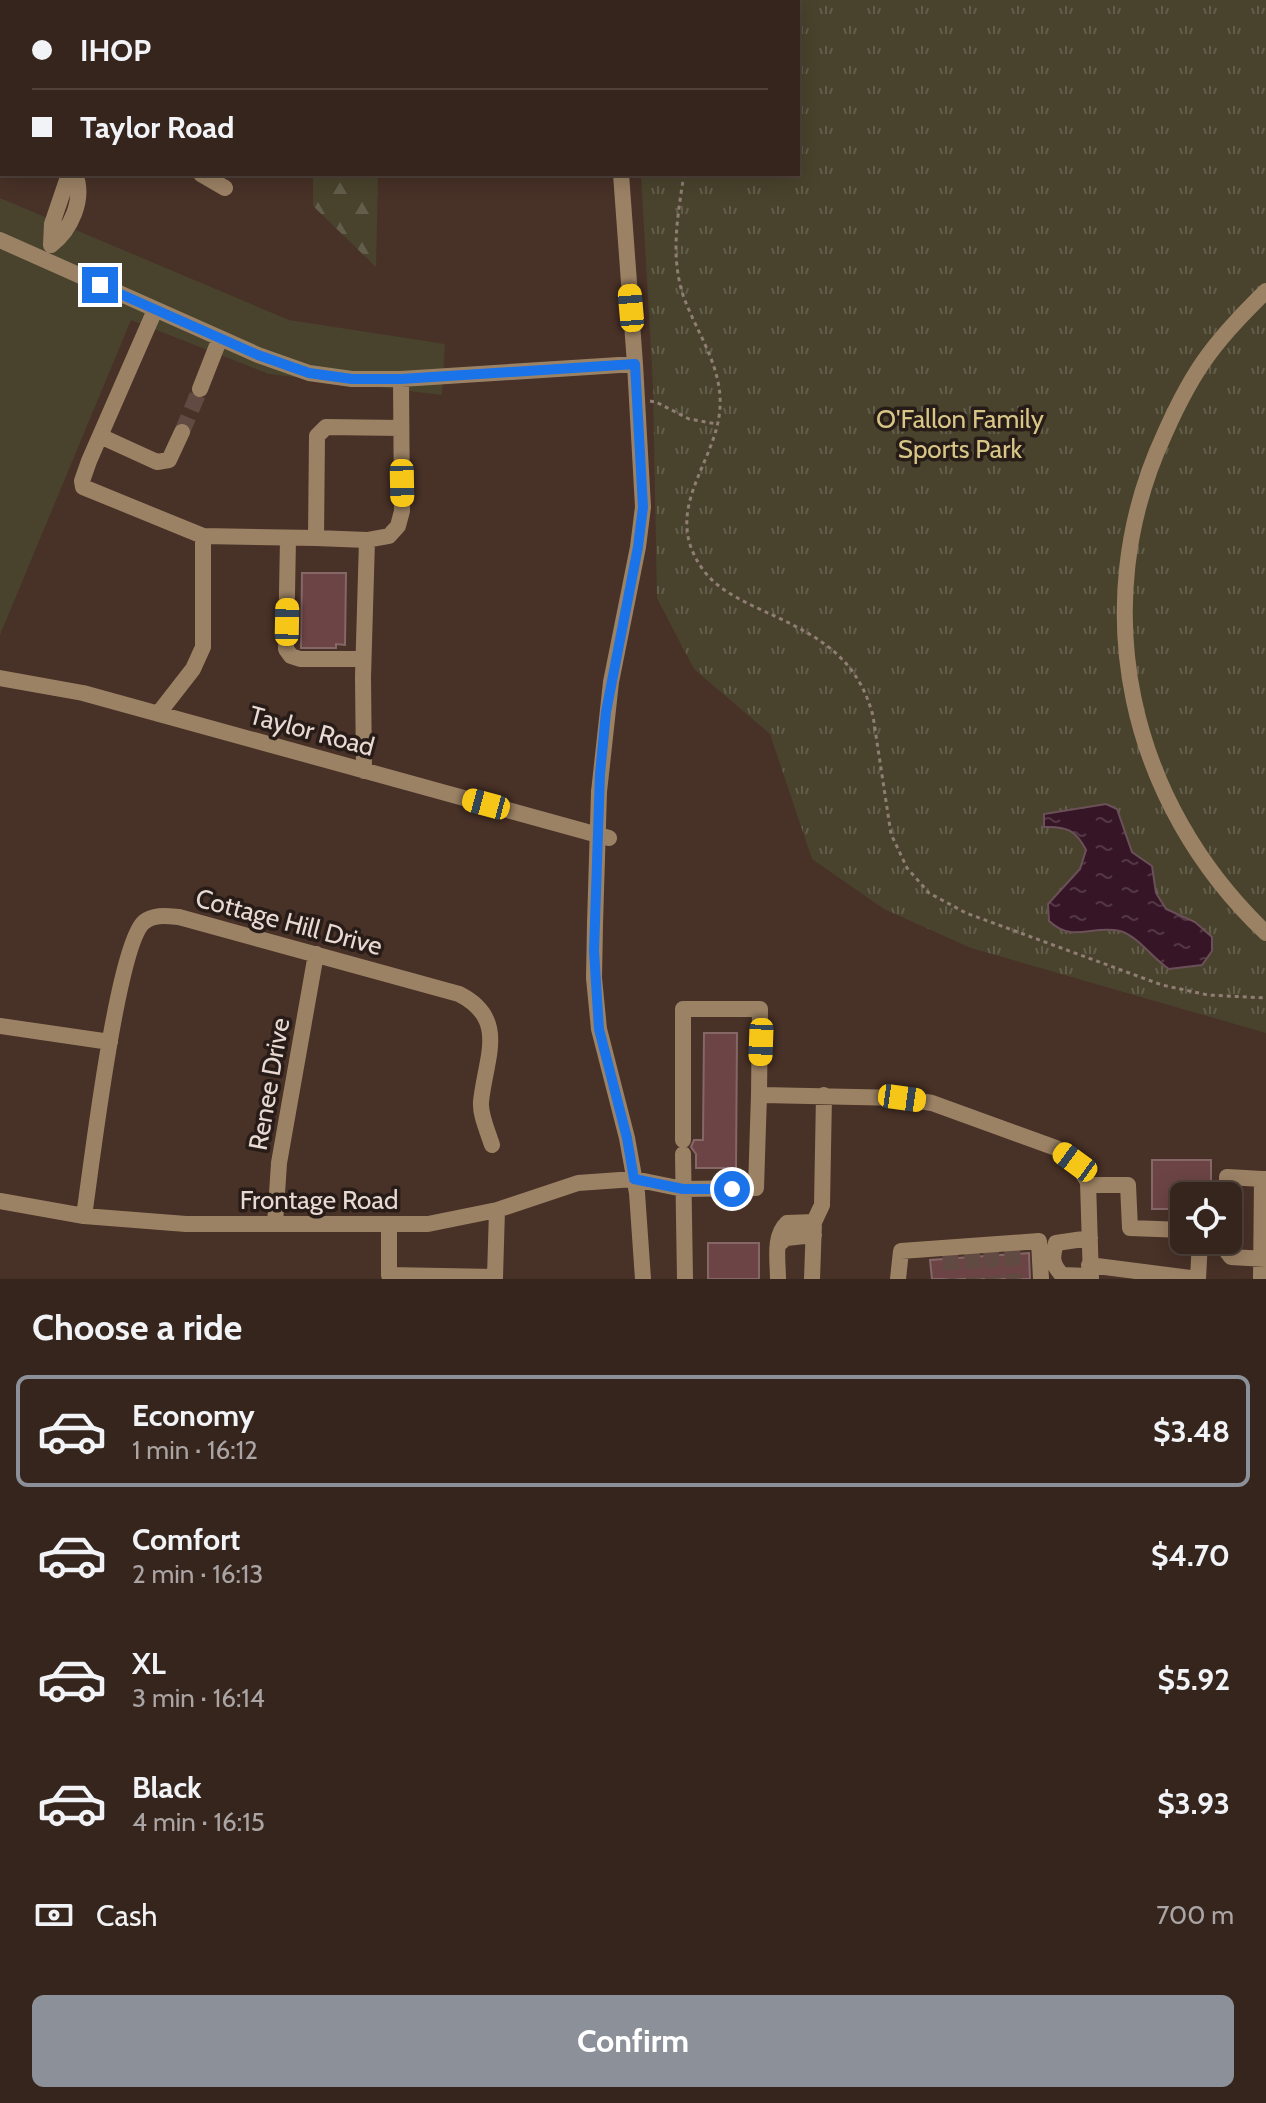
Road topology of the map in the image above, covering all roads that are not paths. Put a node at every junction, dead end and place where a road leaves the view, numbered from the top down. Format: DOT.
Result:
graph roads {
  1 [pos="71,176"];
  2 [pos="204,176"];
  3 [pos="621,176"];
  4 [pos="225,188"];
  5 [pos="0,240"];
  6 [pos="48,252"];
  7 [pos="1266,291"];
  8 [pos="155,310"];
  9 [pos="220,338"];
  10 [pos="635,364"];
  11 [pos="401,379"];
  12 [pos="200,389"];
  13 [pos="401,428"];
  14 [pos="182,432"];
  15 [pos="100,436"];
  16 [pos="203,536"];
  17 [pos="288,538"];
  18 [pos="316,538"];
  19 [pos="367,540"];
  20 [pos="363,659"];
  21 [pos="0,678"];
  22 [pos="158,714"];
  23 [pos="364,771"];
  24 [pos="609,838"];
  25 [pos="1266,933"];
  26 [pos="316,954"];
  27 [pos="0,1026"];
  28 [pos="110,1042"];
  29 [pos="759,1095"];
  30 [pos="824,1095"];
  31 [pos="492,1145"];
  32 [pos="634,1179"];
  33 [pos="1264,1179"];
  34 [pos="1227,1182"];
  35 [pos="1088,1185"];
  36 [pos="683,1189"];
  37 [pos="0,1201"];
  38 [pos="497,1210"];
  39 [pos="84,1216"];
  40 [pos="275,1224"];
  41 [pos="389,1225"];
  42 [pos="814,1228"];
  43 [pos="1170,1229"];
  44 [pos="1090,1238"];
  45 [pos="1199,1254"];
  46 [pos="1229,1254"];
  47 [pos="1046,1258"];
  48 [pos="1264,1259"];
  49 [pos="1089,1275"];
  50 [pos="643,1279"];
  51 [pos="685,1279"];
  52 [pos="778,1279"];
  53 [pos="812,1279"];
  54 [pos="898,1279"];
  55 [pos="1041,1279"];
  56 [pos="1198,1279"];
  57 [pos="1261,1279"];
  1 -- 6 [label="street"];
  2 -- 4 [label="street"];
  3 -- 10 [label="street"];
  5 -- 6 [label="street"];
  6 -- 8 [label="street"];
  7 -- 25 [label="street"];
  8 -- 9 [label="street"];
  8 -- 15 [label="street"];
  9 -- 11 [label="street"];
  9 -- 12 [label="street"];
  10 -- 11 [label="street"];
  10 -- 32 [label="street, bridge"];
  11 -- 13 [label="street"];
  13 -- 18 [label="street"];
  13 -- 19 [label="street"];
  14 -- 15 [label="street"];
  15 -- 16 [label="street"];
  16 -- 17 [label="street"];
  16 -- 22 [label="street"];
  17 -- 18 [label="street"];
  17 -- 20 [label="street"];
  18 -- 19 [label="street"];
  19 -- 20 [label="street"];
  20 -- 23 [label="street"];
  21 -- 22 [label="street, Taylor Road"];
  22 -- 23 [label="street, Taylor Road"];
  23 -- 24 [label="street, Taylor Road"];
  26 -- 28 [label="street, Cottage Hill Drive"];
  26 -- 31 [label="street, Cottage Hill Drive"];
  26 -- 40 [label="street, Renee Drive"];
  27 -- 28 [label="street"];
  28 -- 39 [label="street, Cottage Hill Drive"];
  29 -- 30 [label="street"];
  29 -- 36 [label="street, Frontage Road"];
  29 -- 36 [label="street"];
  30 -- 35 [label="street"];
  30 -- 42 [label="street"];
  32 -- 36 [label="street, Frontage Road"];
  32 -- 38 [label="street, Frontage Road"];
  32 -- 50 [label="street"];
  33 -- 34 [label="street"];
  33 -- 48 [label="street"];
  35 -- 43 [label="street"];
  35 -- 44 [label="street"];
  36 -- 51 [label="street"];
  37 -- 39 [label="street, Frontage Road"];
  38 -- 41 [label="street, Frontage Road"];
  38 -- 41 [label="street"];
  39 -- 40 [label="street, Frontage Road"];
  40 -- 41 [label="street, Frontage Road"];
  42 -- 52 [label="street"];
  42 -- 53 [label="street"];
  44 -- 47 [label="street"];
  44 -- 49 [label="street"];
  45 -- 56 [label="street"];
  46 -- 48 [label="street"];
  47 -- 49 [label="street"];
  47 -- 54 [label="street"];
  47 -- 55 [label="street"];
  48 -- 57 [label="street"];
  49 -- 56 [label="street"];
}
